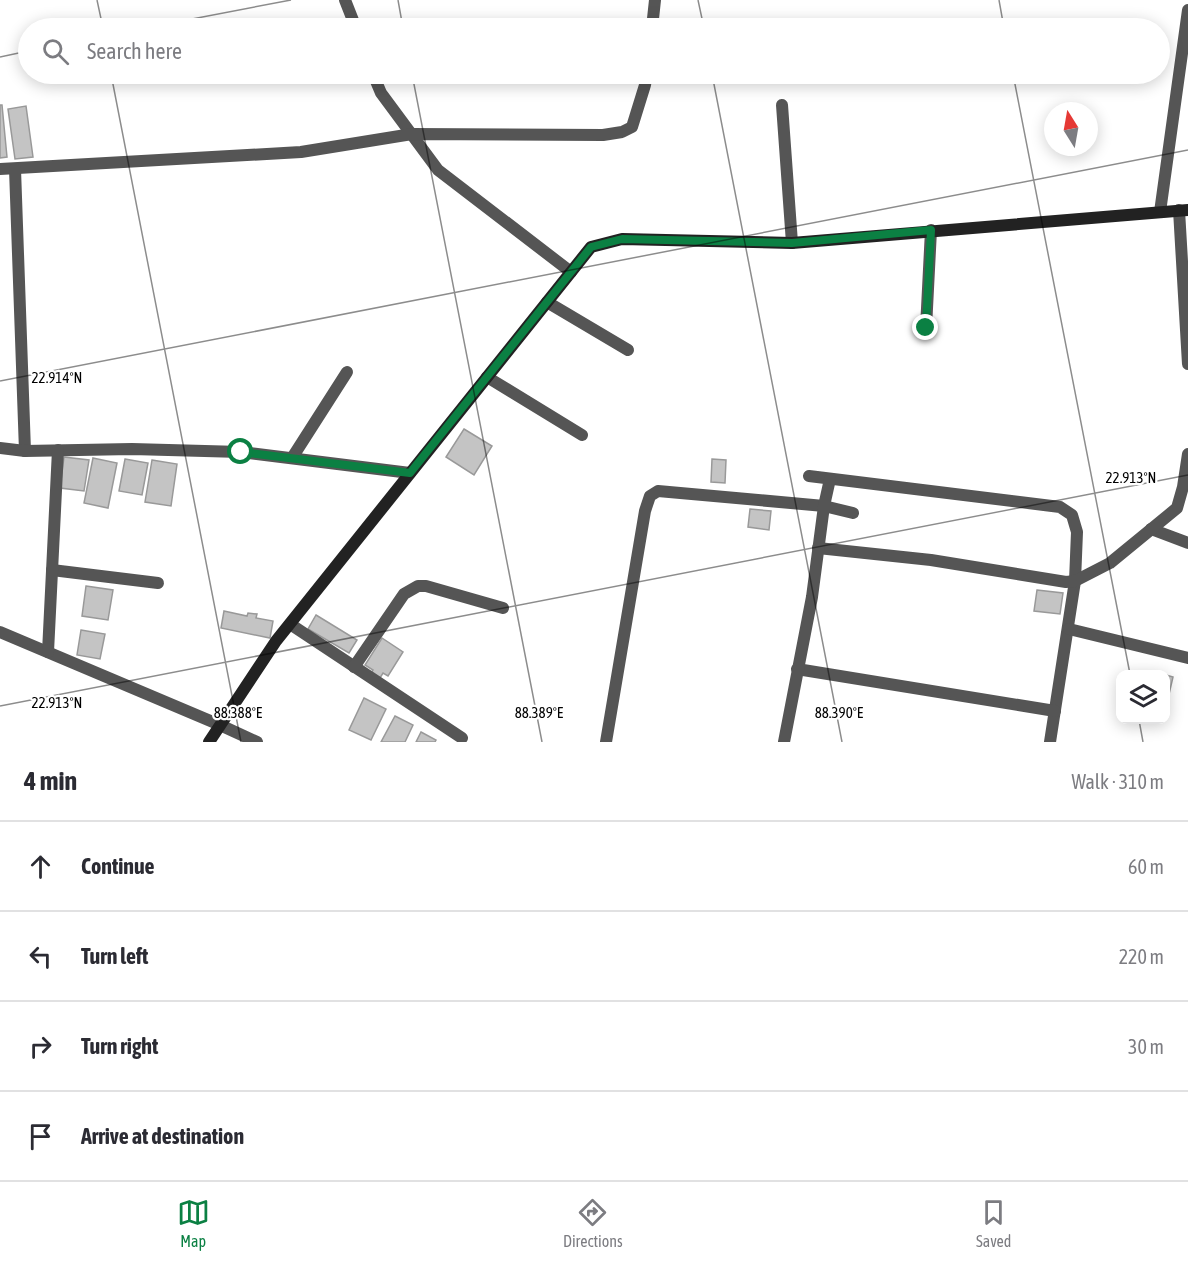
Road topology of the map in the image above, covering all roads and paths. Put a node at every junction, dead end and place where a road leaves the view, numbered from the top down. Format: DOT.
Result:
graph roads {
  1 [pos="345,0"];
  2 [pos="656,0"];
  3 [pos="1188,10"];
  4 [pos="352,18"];
  5 [pos="653,18"];
  6 [pos="377,84"];
  7 [pos="645,84"];
  8 [pos="782,105"];
  9 [pos="412,134"];
  10 [pos="15,169"];
  11 [pos="0,170"];
  12 [pos="1184,210"];
  13 [pos="1160,212"];
  14 [pos="931,230"];
  15 [pos="792,243"];
  16 [pos="571,272"];
  17 [pos="547,302"];
  18 [pos="926,328"];
  19 [pos="628,350"];
  20 [pos="1188,364"];
  21 [pos="347,372"];
  22 [pos="487,377"];
  23 [pos="582,435"];
  24 [pos="0,448"];
  25 [pos="58,450"];
  26 [pos="25,451"];
  27 [pos="1188,454"];
  28 [pos="292,458"];
  29 [pos="410,473"];
  30 [pos="809,476"];
  31 [pos="830,479"];
  32 [pos="1184,501"];
  33 [pos="824,506"];
  34 [pos="853,513"];
  35 [pos="1151,529"];
  36 [pos="1188,543"];
  37 [pos="818,548"];
  38 [pos="52,570"];
  39 [pos="1075,580"];
  40 [pos="158,583"];
  41 [pos="503,608"];
  42 [pos="290,624"];
  43 [pos="1069,629"];
  44 [pos="0,632"];
  45 [pos="48,652"];
  46 [pos="1188,658"];
  47 [pos="354,667"];
  48 [pos="797,669"];
  49 [pos="1055,711"];
  50 [pos="220,725"];
  51 [pos="462,738"];
  52 [pos="209,742"];
  53 [pos="257,742"];
  54 [pos="606,742"];
  55 [pos="784,742"];
  56 [pos="1050,742"];
  1 -- 4 [label="street"];
  2 -- 5 [label="street"];
  3 -- 13 [label="street"];
  6 -- 9 [label="street"];
  7 -- 9 [label="street"];
  8 -- 15 [label="street"];
  9 -- 10 [label="street"];
  9 -- 16 [label="street"];
  10 -- 11 [label="street"];
  10 -- 26 [label="street"];
  12 -- 13 [label="street"];
  12 -- 20 [label="street"];
  13 -- 14 [label="street"];
  14 -- 15 [label="street"];
  14 -- 18 [label="street"];
  15 -- 16 [label="street"];
  16 -- 17 [label="street"];
  17 -- 19 [label="street"];
  17 -- 22 [label="street"];
  21 -- 28 [label="street"];
  22 -- 23 [label="street"];
  22 -- 29 [label="street"];
  24 -- 26 [label="street"];
  25 -- 26 [label="street"];
  25 -- 28 [label="street"];
  25 -- 38 [label="street"];
  27 -- 32 [label="street"];
  28 -- 29 [label="street"];
  29 -- 42 [label="street"];
  30 -- 31 [label="street"];
  31 -- 33 [label="street"];
  31 -- 39 [label="street"];
  32 -- 35 [label="street"];
  33 -- 34 [label="street"];
  33 -- 37 [label="street"];
  33 -- 54 [label="street"];
  35 -- 36 [label="street"];
  35 -- 39 [label="street"];
  37 -- 39 [label="street"];
  37 -- 48 [label="street"];
  38 -- 40 [label="street"];
  38 -- 45 [label="street"];
  39 -- 43 [label="street"];
  41 -- 47 [label="street"];
  42 -- 47 [label="street"];
  42 -- 50 [label="street"];
  43 -- 46 [label="street"];
  43 -- 49 [label="street"];
  44 -- 45 [label="street"];
  45 -- 50 [label="street"];
  47 -- 51 [label="street"];
  48 -- 49 [label="street"];
  48 -- 55 [label="street"];
  49 -- 56 [label="street"];
  50 -- 52 [label="street"];
  50 -- 53 [label="street"];
}
